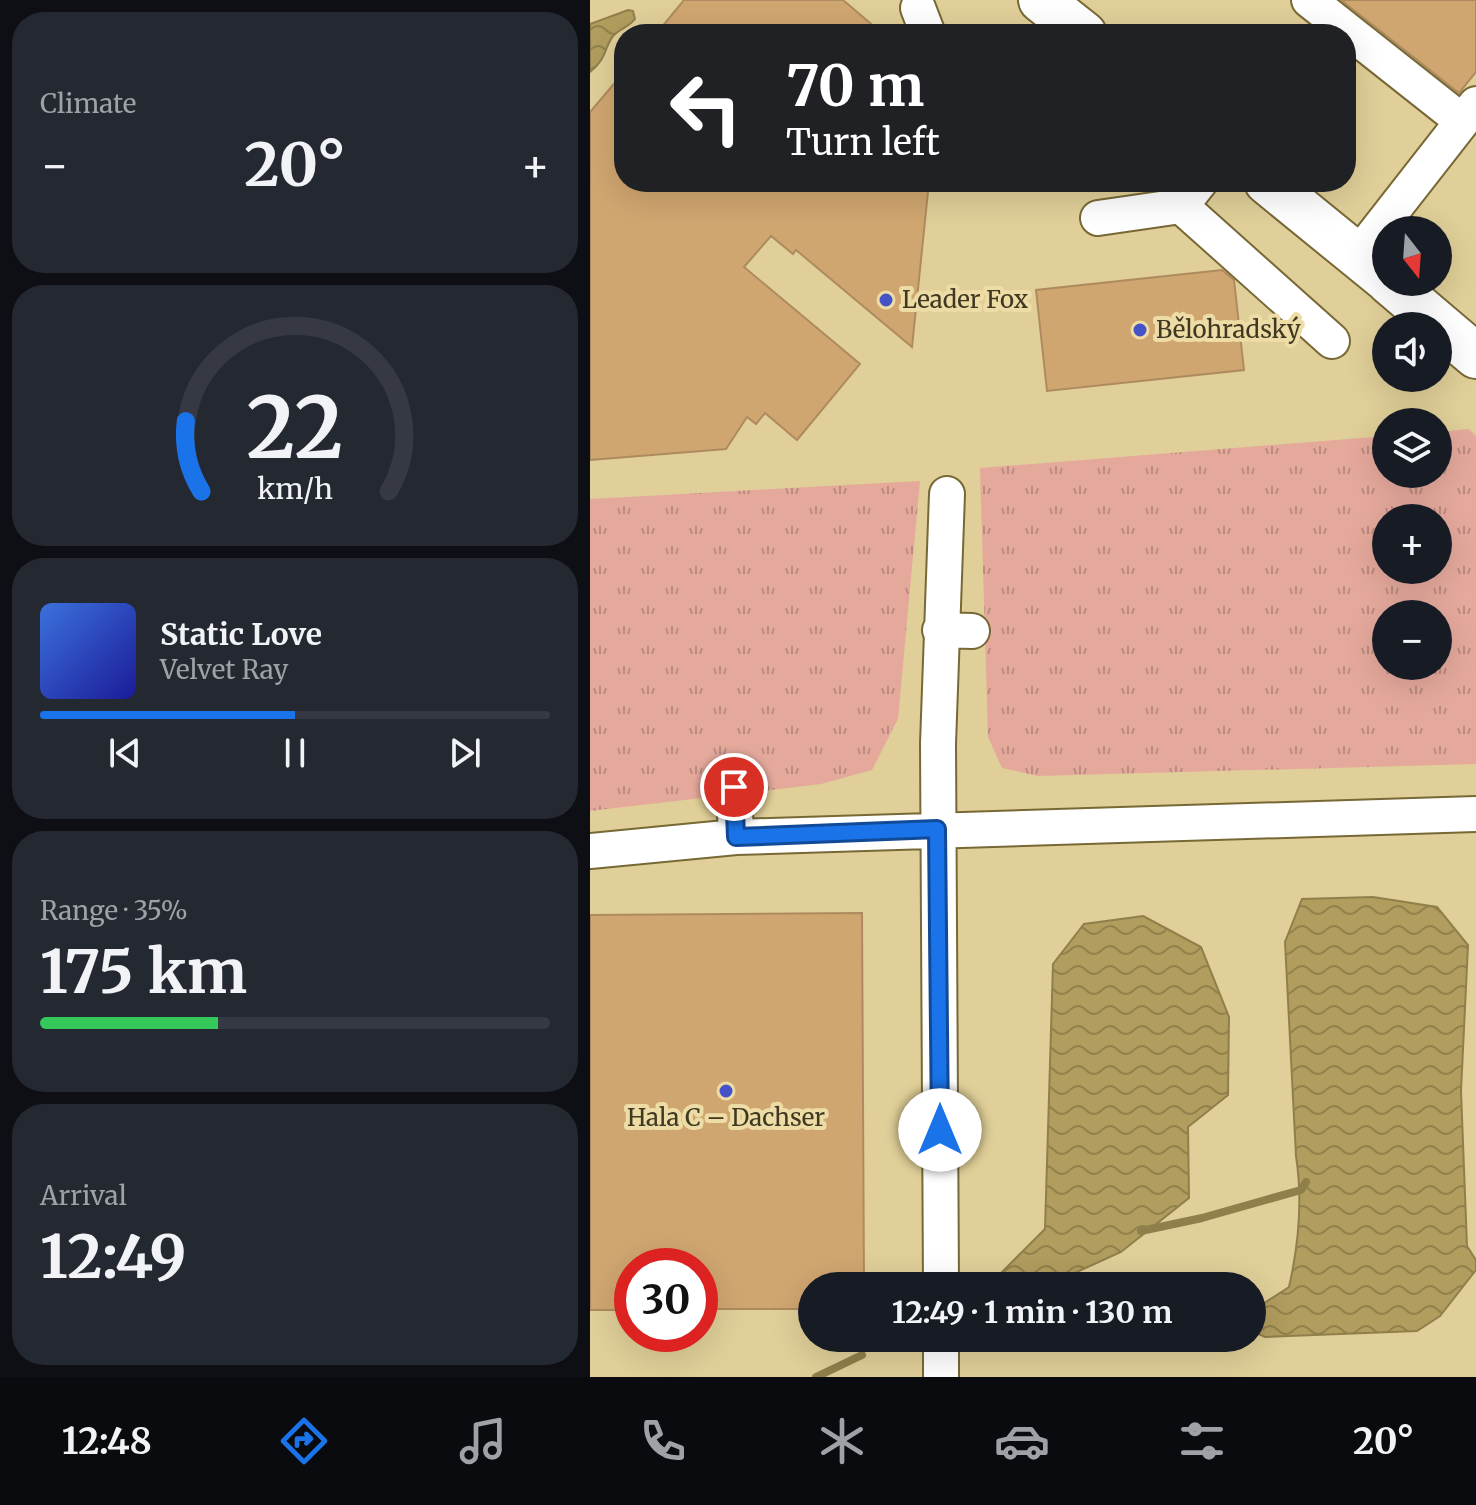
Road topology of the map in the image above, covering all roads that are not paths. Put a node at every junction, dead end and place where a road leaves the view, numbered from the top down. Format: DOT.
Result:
graph roads {
  1 [pos="1041,0"];
  2 [pos="1320,3"];
  3 [pos="1071,24"];
  4 [pos="1349,24"];
  5 [pos="1356,29"];
  6 [pos="1469,112"];
  7 [pos="1279,192"];
  8 [pos="1190,194"];
  9 [pos="1410,216"];
  10 [pos="1098,218"];
  11 [pos="1372,267"];
  12 [pos="1406,296"];
  13 [pos="1332,341"];
  14 [pos="1476,356"];
  15 [pos="947,494"];
  16 [pos="734,787"];
  17 [pos="1476,814"];
  18 [pos="937,829"];
  19 [pos="736,837"];
  20 [pos="590,851"];
  21 [pos="941,1272"];
  22 [pos="941,1352"];
  23 [pos="941,1377"];
  1 -- 3 [label="main road"];
  2 -- 4 [label="street"];
  5 -- 6 [label="street"];
  6 -- 9 [label="street"];
  7 -- 11 [label="main road"];
  8 -- 10 [label="street"];
  8 -- 13 [label="street"];
  12 -- 14 [label="main road"];
  15 -- 18 [label="street"];
  16 -- 19 [label="street"];
  17 -- 18 [label="street"];
  18 -- 19 [label="street"];
  18 -- 21 [label="street"];
  19 -- 20 [label="street"];
  22 -- 23 [label="street"];
}
